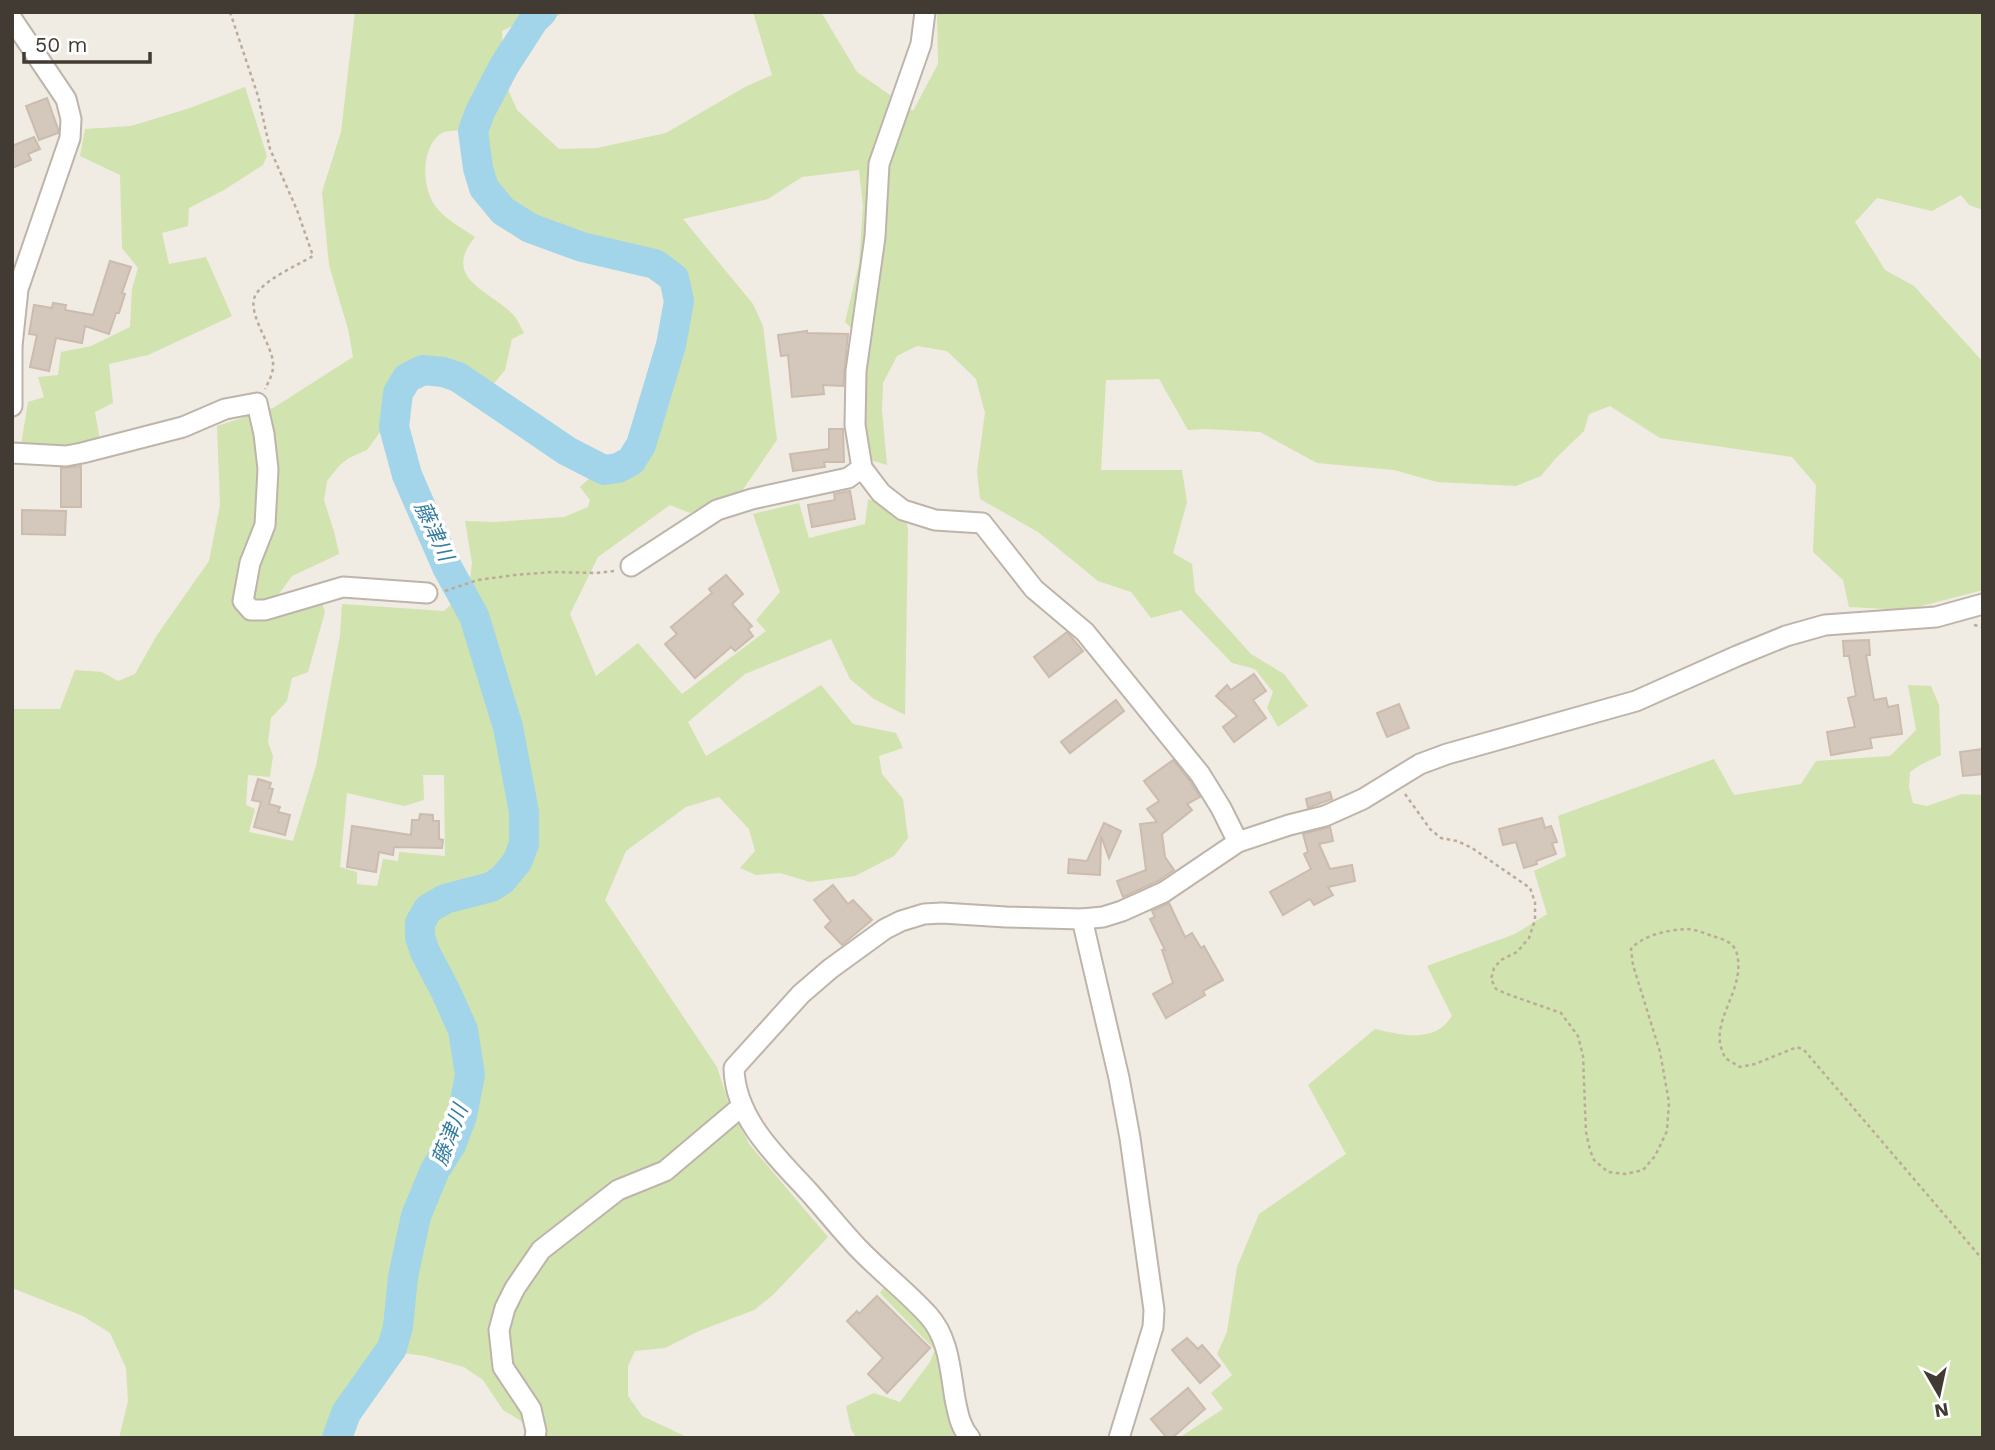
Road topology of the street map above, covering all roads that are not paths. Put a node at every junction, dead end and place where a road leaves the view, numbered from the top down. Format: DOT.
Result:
graph roads {
  1 [pos="925,12"];
  2 [pos="12,19"];
  3 [pos="12,347"];
  4 [pos="12,406"];
  5 [pos="12,453"];
  6 [pos="862,468"];
  7 [pos="631,566"];
  8 [pos="436,592"];
  9 [pos="1983,604"];
  10 [pos="1238,842"];
  11 [pos="1082,919"];
  12 [pos="742,1106"];
  13 [pos="535,1438"];
  14 [pos="970,1438"];
  15 [pos="1119,1438"];
  1 -- 6 [label="street"];
  2 -- 3 [label="street"];
  3 -- 4 [label="street"];
  5 -- 8 [label="street"];
  6 -- 7 [label="street"];
  6 -- 10 [label="street"];
  9 -- 10 [label="street"];
  10 -- 11 [label="street"];
  11 -- 12 [label="street"];
  11 -- 15 [label="street"];
  12 -- 13 [label="street"];
  12 -- 14 [label="street"];
}
